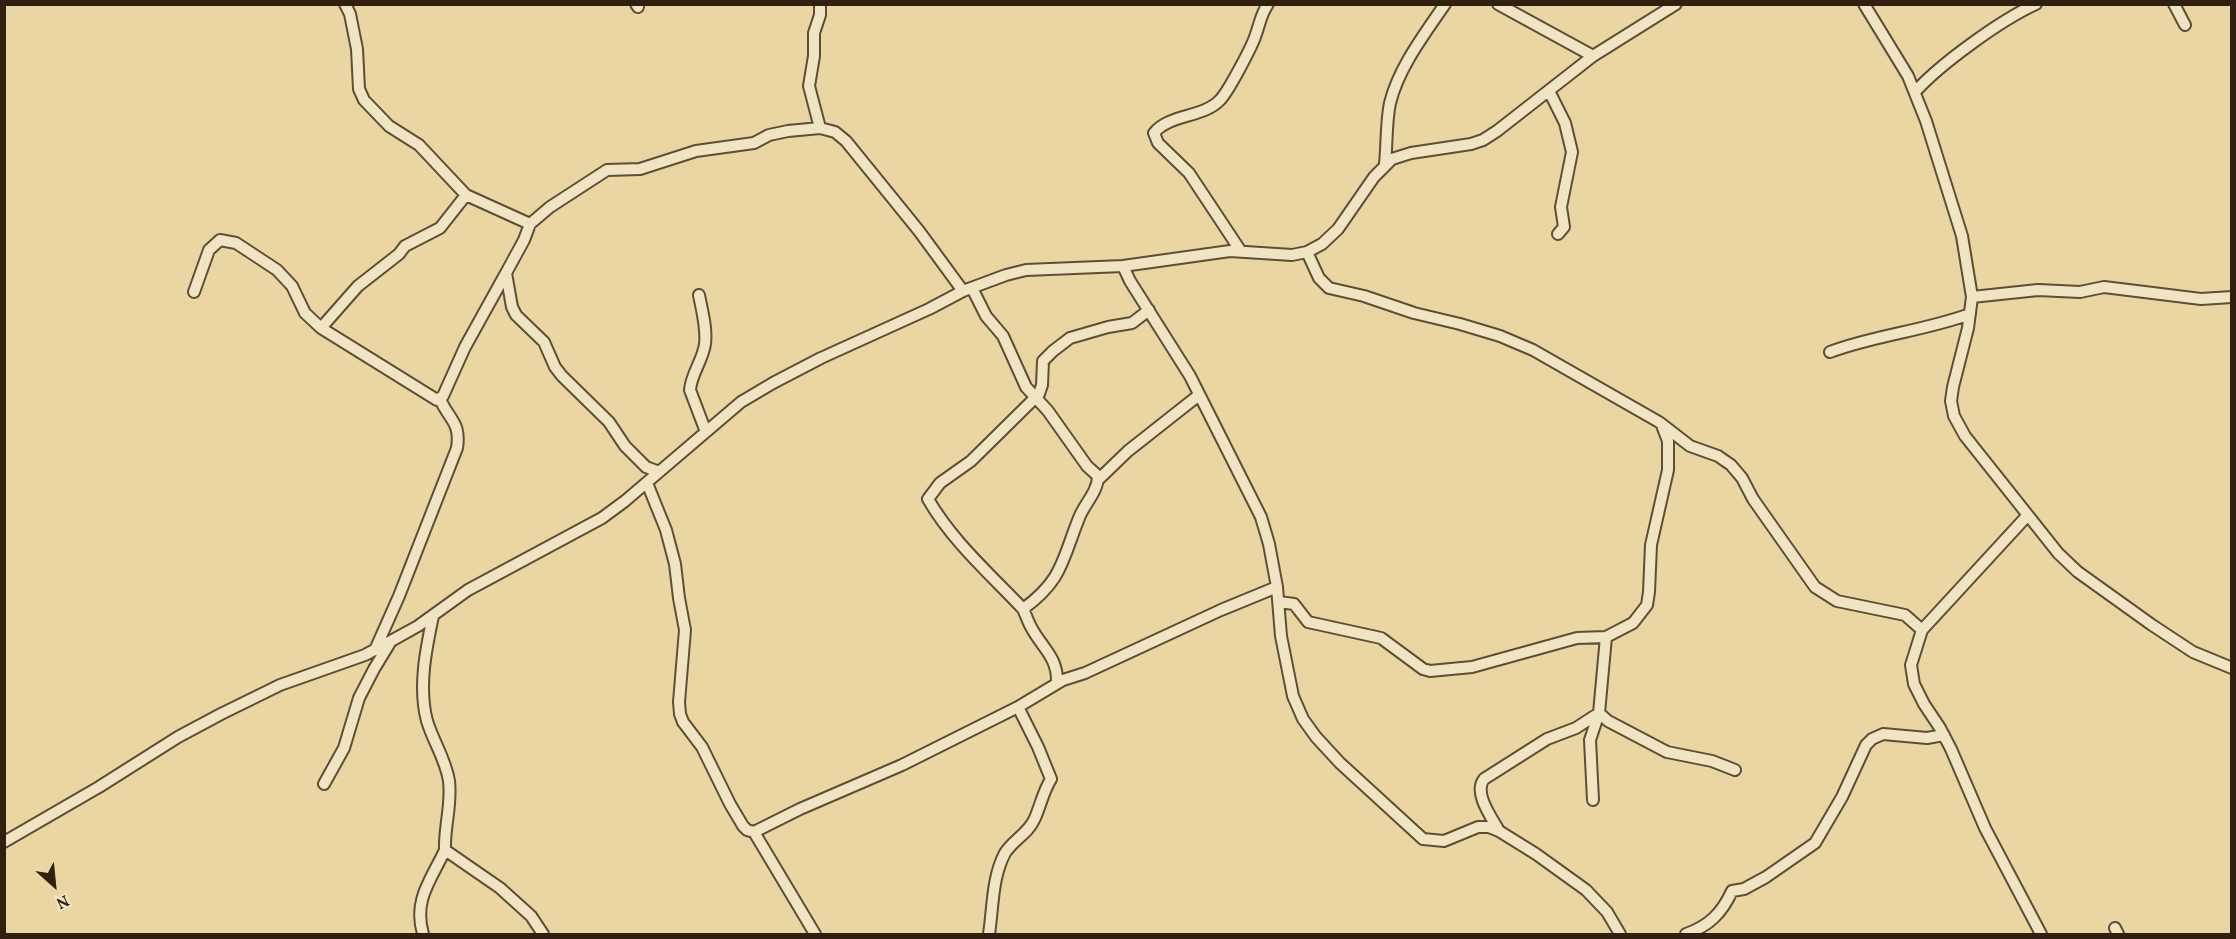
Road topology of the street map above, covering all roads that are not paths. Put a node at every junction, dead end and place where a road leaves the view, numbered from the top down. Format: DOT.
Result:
graph roads {
  1 [pos="345,4"];
  2 [pos="820,4"];
  3 [pos="1268,4"];
  4 [pos="1445,4"];
  5 [pos="1498,4"];
  6 [pos="1676,4"];
  7 [pos="1864,4"];
  8 [pos="2036,4"];
  9 [pos="2174,4"];
  10 [pos="2185,25"];
  11 [pos="1593,56"];
  12 [pos="1549,91"];
  13 [pos="1915,92"];
  14 [pos="820,128"];
  15 [pos="1385,164"];
  16 [pos="466,195"];
  17 [pos="530,224"];
  18 [pos="1557,234"];
  19 [pos="1240,250"];
  20 [pos="1307,252"];
  21 [pos="1123,266"];
  22 [pos="506,273"];
  23 [pos="968,289"];
  24 [pos="194,292"];
  25 [pos="699,295"];
  26 [pos="1972,297"];
  27 [pos="2232,297"];
  28 [pos="1149,310"];
  29 [pos="1970,314"];
  30 [pos="321,328"];
  31 [pos="1830,352"];
  32 [pos="1200,395"];
  33 [pos="1034,397"];
  34 [pos="440,399"];
  35 [pos="1659,422"];
  36 [pos="706,432"];
  37 [pos="659,472"];
  38 [pos="1099,479"];
  39 [pos="647,483"];
  40 [pos="2027,516"];
  41 [pos="1277,587"];
  42 [pos="1279,602"];
  43 [pos="1023,609"];
  44 [pos="433,616"];
  45 [pos="1922,630"];
  46 [pos="1606,637"];
  47 [pos="392,641"];
  48 [pos="375,650"];
  49 [pos="2232,668"];
  50 [pos="1057,683"];
  51 [pos="1018,707"];
  52 [pos="1599,713"];
  53 [pos="1944,735"];
  54 [pos="1735,770"];
  55 [pos="324,784"];
  56 [pos="1593,800"];
  57 [pos="1499,831"];
  58 [pos="754,832"];
  59 [pos="4,842"];
  60 [pos="446,850"];
  61 [pos="423,934"];
  62 [pos="543,934"];
  63 [pos="814,934"];
  64 [pos="989,934"];
  65 [pos="1620,934"];
  66 [pos="1686,934"];
  67 [pos="2041,934"];
  1 -- 16 [label="street"];
  2 -- 14 [label="street"];
  3 -- 19 [label="street"];
  4 -- 15 [label="street"];
  5 -- 11 [label="street"];
  6 -- 11 [label="street"];
  7 -- 13 [label="street"];
  8 -- 13 [label="street"];
  9 -- 10 [label="street"];
  11 -- 12 [label="street"];
  12 -- 15 [label="street"];
  12 -- 18 [label="street"];
  13 -- 26 [label="street"];
  14 -- 17 [label="street"];
  14 -- 23 [label="street"];
  15 -- 20 [label="street"];
  16 -- 17 [label="street"];
  16 -- 30 [label="street"];
  17 -- 22 [label="street"];
  19 -- 20 [label="street"];
  19 -- 21 [label="street"];
  20 -- 35 [label="street"];
  21 -- 23 [label="street"];
  21 -- 28 [label="street"];
  22 -- 34 [label="street"];
  22 -- 37 [label="street"];
  23 -- 33 [label="street"];
  23 -- 36 [label="street"];
  24 -- 30 [label="street"];
  25 -- 36 [label="street"];
  26 -- 27 [label="street"];
  26 -- 29 [label="street"];
  28 -- 32 [label="street"];
  28 -- 33 [label="street"];
  29 -- 31 [label="street"];
  29 -- 40 [label="street"];
  30 -- 34 [label="street"];
  32 -- 38 [label="street"];
  32 -- 41 [label="street"];
  33 -- 38 [label="street"];
  33 -- 43 [label="street"];
  34 -- 48 [label="street"];
  35 -- 45 [label="street"];
  35 -- 46 [label="street"];
  36 -- 37 [label="street"];
  37 -- 39 [label="street"];
  38 -- 43 [label="street"];
  39 -- 44 [label="street"];
  39 -- 58 [label="street"];
  40 -- 45 [label="street"];
  40 -- 49 [label="street"];
  41 -- 42 [label="street"];
  41 -- 50 [label="street"];
  42 -- 46 [label="street"];
  42 -- 57 [label="street"];
  43 -- 50 [label="street"];
  44 -- 47 [label="street"];
  44 -- 60 [label="street"];
  45 -- 53 [label="street"];
  46 -- 52 [label="street"];
  47 -- 48 [label="street"];
  47 -- 55 [label="street"];
  48 -- 59 [label="street"];
  50 -- 51 [label="street"];
  51 -- 58 [label="street"];
  51 -- 64 [label="street"];
  52 -- 54 [label="street"];
  52 -- 56 [label="street"];
  52 -- 57 [label="street"];
  53 -- 66 [label="street"];
  53 -- 67 [label="street"];
  57 -- 65 [label="street"];
  58 -- 63 [label="street"];
  60 -- 61 [label="street"];
  60 -- 62 [label="street"];
}
